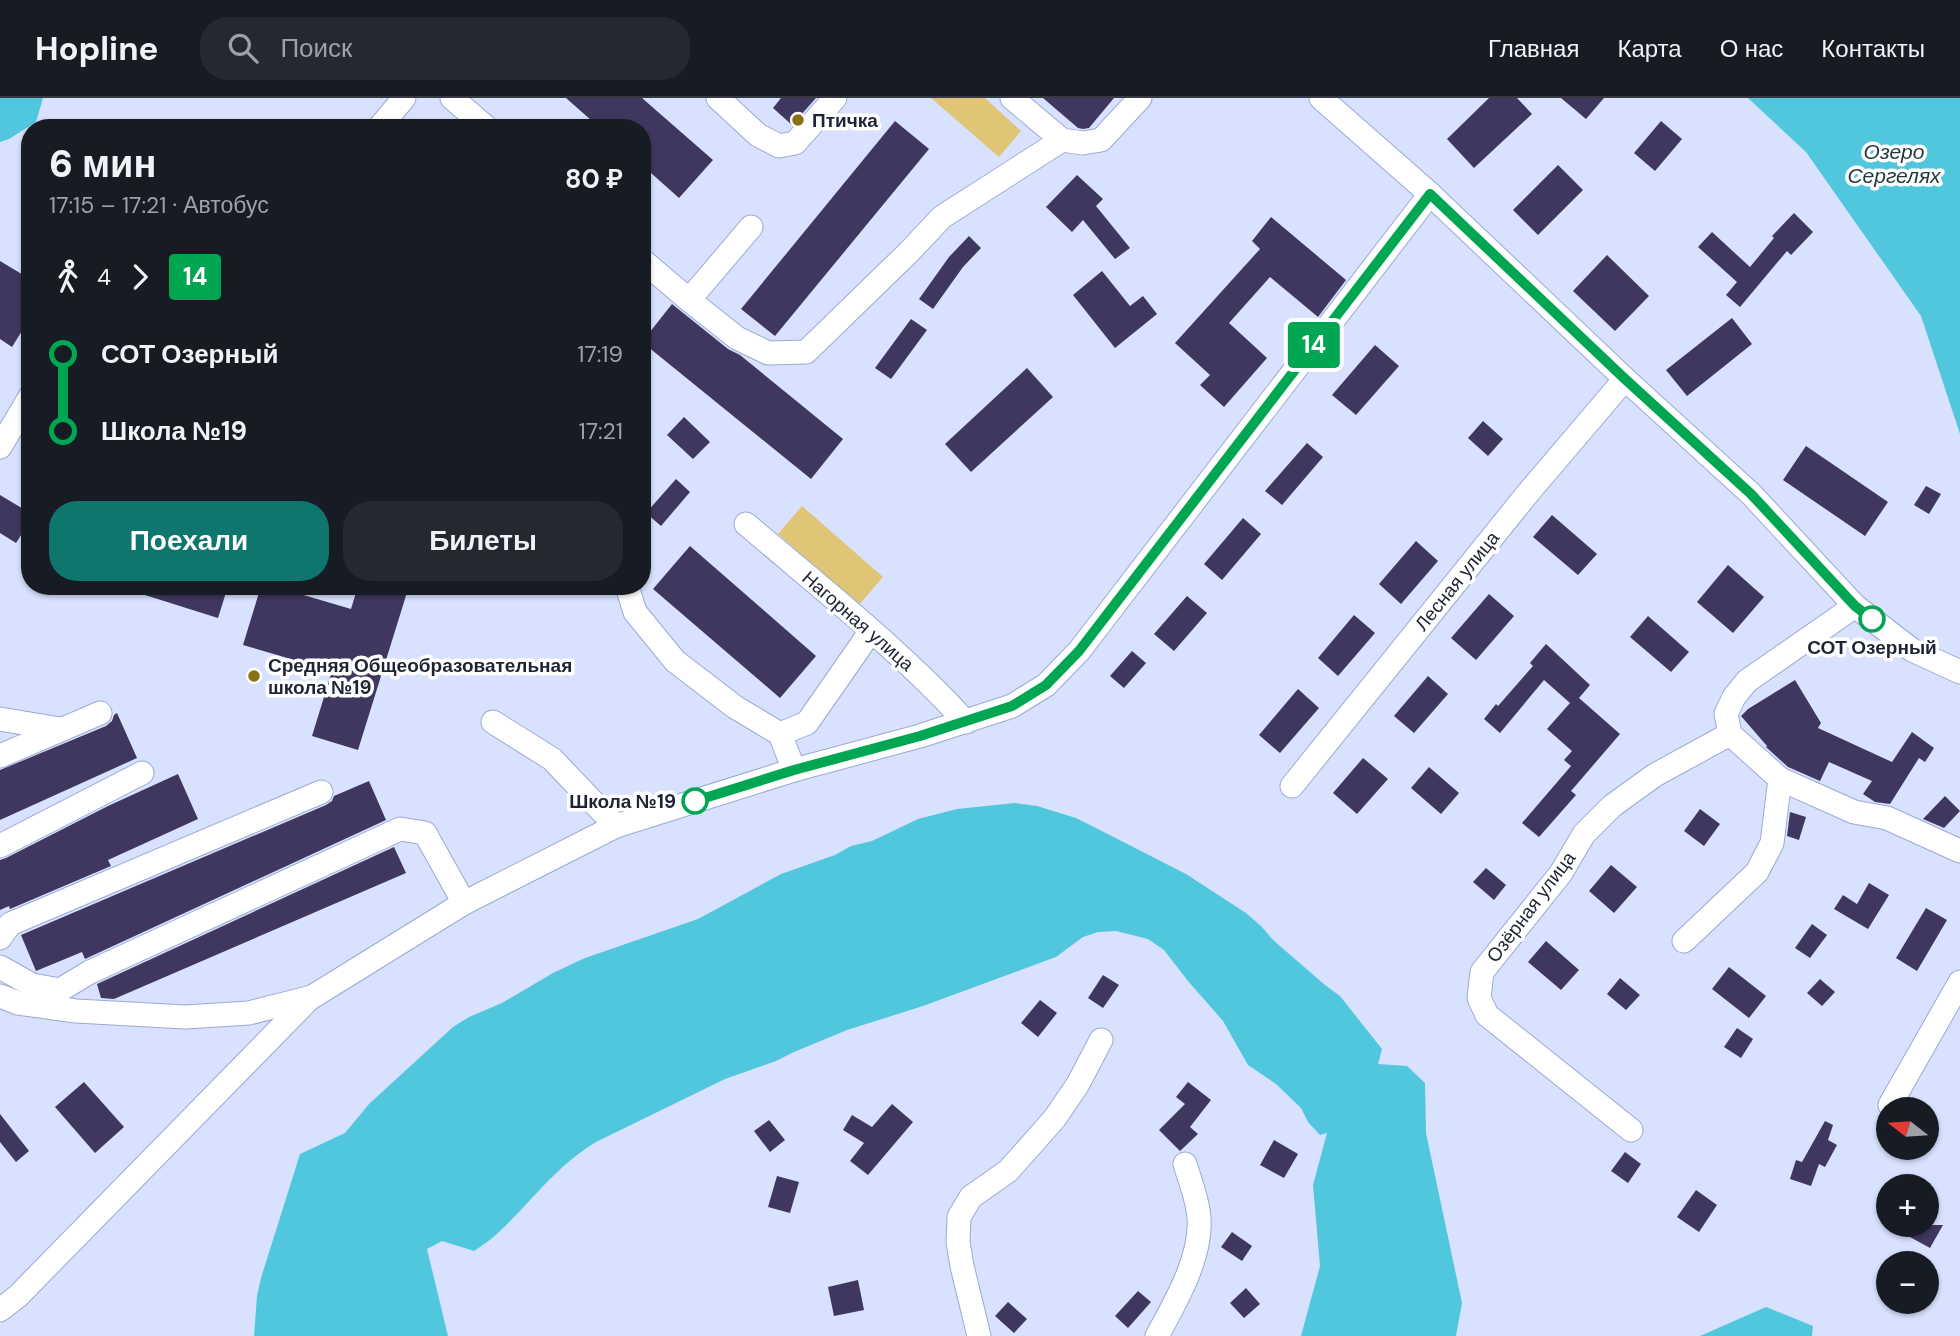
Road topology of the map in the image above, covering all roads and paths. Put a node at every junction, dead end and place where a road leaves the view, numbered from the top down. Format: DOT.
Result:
graph roads {
  1 [pos="404,98"];
  2 [pos="452,98"];
  3 [pos="718,98"];
  4 [pos="835,98"];
  5 [pos="1012,98"];
  6 [pos="1140,98"];
  7 [pos="1321,98"];
  8 [pos="386,119"];
  9 [pos="476,119"];
  10 [pos="1062,140"];
  11 [pos="1430,194"];
  12 [pos="751,227"];
  13 [pos="651,268"];
  14 [pos="689,300"];
  15 [pos="1625,379"];
  16 [pos="21,412"];
  17 [pos="0,447"];
  18 [pos="746,524"];
  19 [pos="630,595"];
  20 [pos="1855,606"];
  21 [pos="871,631"];
  22 [pos="1960,672"];
  23 [pos="100,713"];
  24 [pos="0,719"];
  25 [pos="493,722"];
  26 [pos="966,722"];
  27 [pos="60,729"];
  28 [pos="780,734"];
  29 [pos="1730,734"];
  30 [pos="0,756"];
  31 [pos="794,770"];
  32 [pos="142,773"];
  33 [pos="1780,779"];
  34 [pos="1292,786"];
  35 [pos="321,792"];
  36 [pos="616,826"];
  37 [pos="0,846"];
  38 [pos="1960,850"];
  39 [pos="464,903"];
  40 [pos="0,938"];
  41 [pos="1684,941"];
  42 [pos="0,967"];
  43 [pos="1960,982"];
  44 [pos="0,996"];
  45 [pos="312,997"];
  46 [pos="57,999"];
  47 [pos="1101,1040"];
  48 [pos="1895,1097"];
  49 [pos="1631,1130"];
  50 [pos="1185,1164"];
  51 [pos="0,1310"];
  52 [pos="979,1336"];
  53 [pos="1157,1336"];
  1 -- 8 [label="street"];
  2 -- 9 [label="street"];
  3 -- 4 [label="street"];
  5 -- 10 [label="street"];
  6 -- 10 [label="street"];
  7 -- 11 [label="street"];
  10 -- 14 [label="street"];
  11 -- 15 [label="street"];
  11 -- 26 [label="street"];
  12 -- 14 [label="street"];
  13 -- 14 [label="street"];
  15 -- 20 [label="street"];
  15 -- 34 [label="street, Лесная улица"];
  16 -- 17 [label="street"];
  18 -- 21 [label="street, Нагорная улица"];
  19 -- 28 [label="street"];
  20 -- 22 [label="street"];
  20 -- 29 [label="street"];
  21 -- 26 [label="street, Нагорная улица"];
  21 -- 28 [label="street"];
  23 -- 27 [label="street"];
  24 -- 27 [label="street"];
  25 -- 36 [label="street"];
  26 -- 31 [label="street"];
  27 -- 30 [label="street"];
  28 -- 31 [label="street"];
  29 -- 33 [label="street"];
  29 -- 49 [label="street, Озёрная улица"];
  31 -- 36 [label="street"];
  32 -- 37 [label="street"];
  33 -- 38 [label="street"];
  33 -- 41 [label="street"];
  35 -- 40 [label="street"];
  36 -- 39 [label="street"];
  39 -- 45 [label="street"];
  39 -- 46 [label="street"];
  42 -- 46 [label="street"];
  43 -- 48 [label="street"];
  44 -- 46 [label="street"];
  45 -- 46 [label="street"];
  45 -- 51 [label="street"];
  47 -- 52 [label="street"];
  50 -- 53 [label="street"];
}
